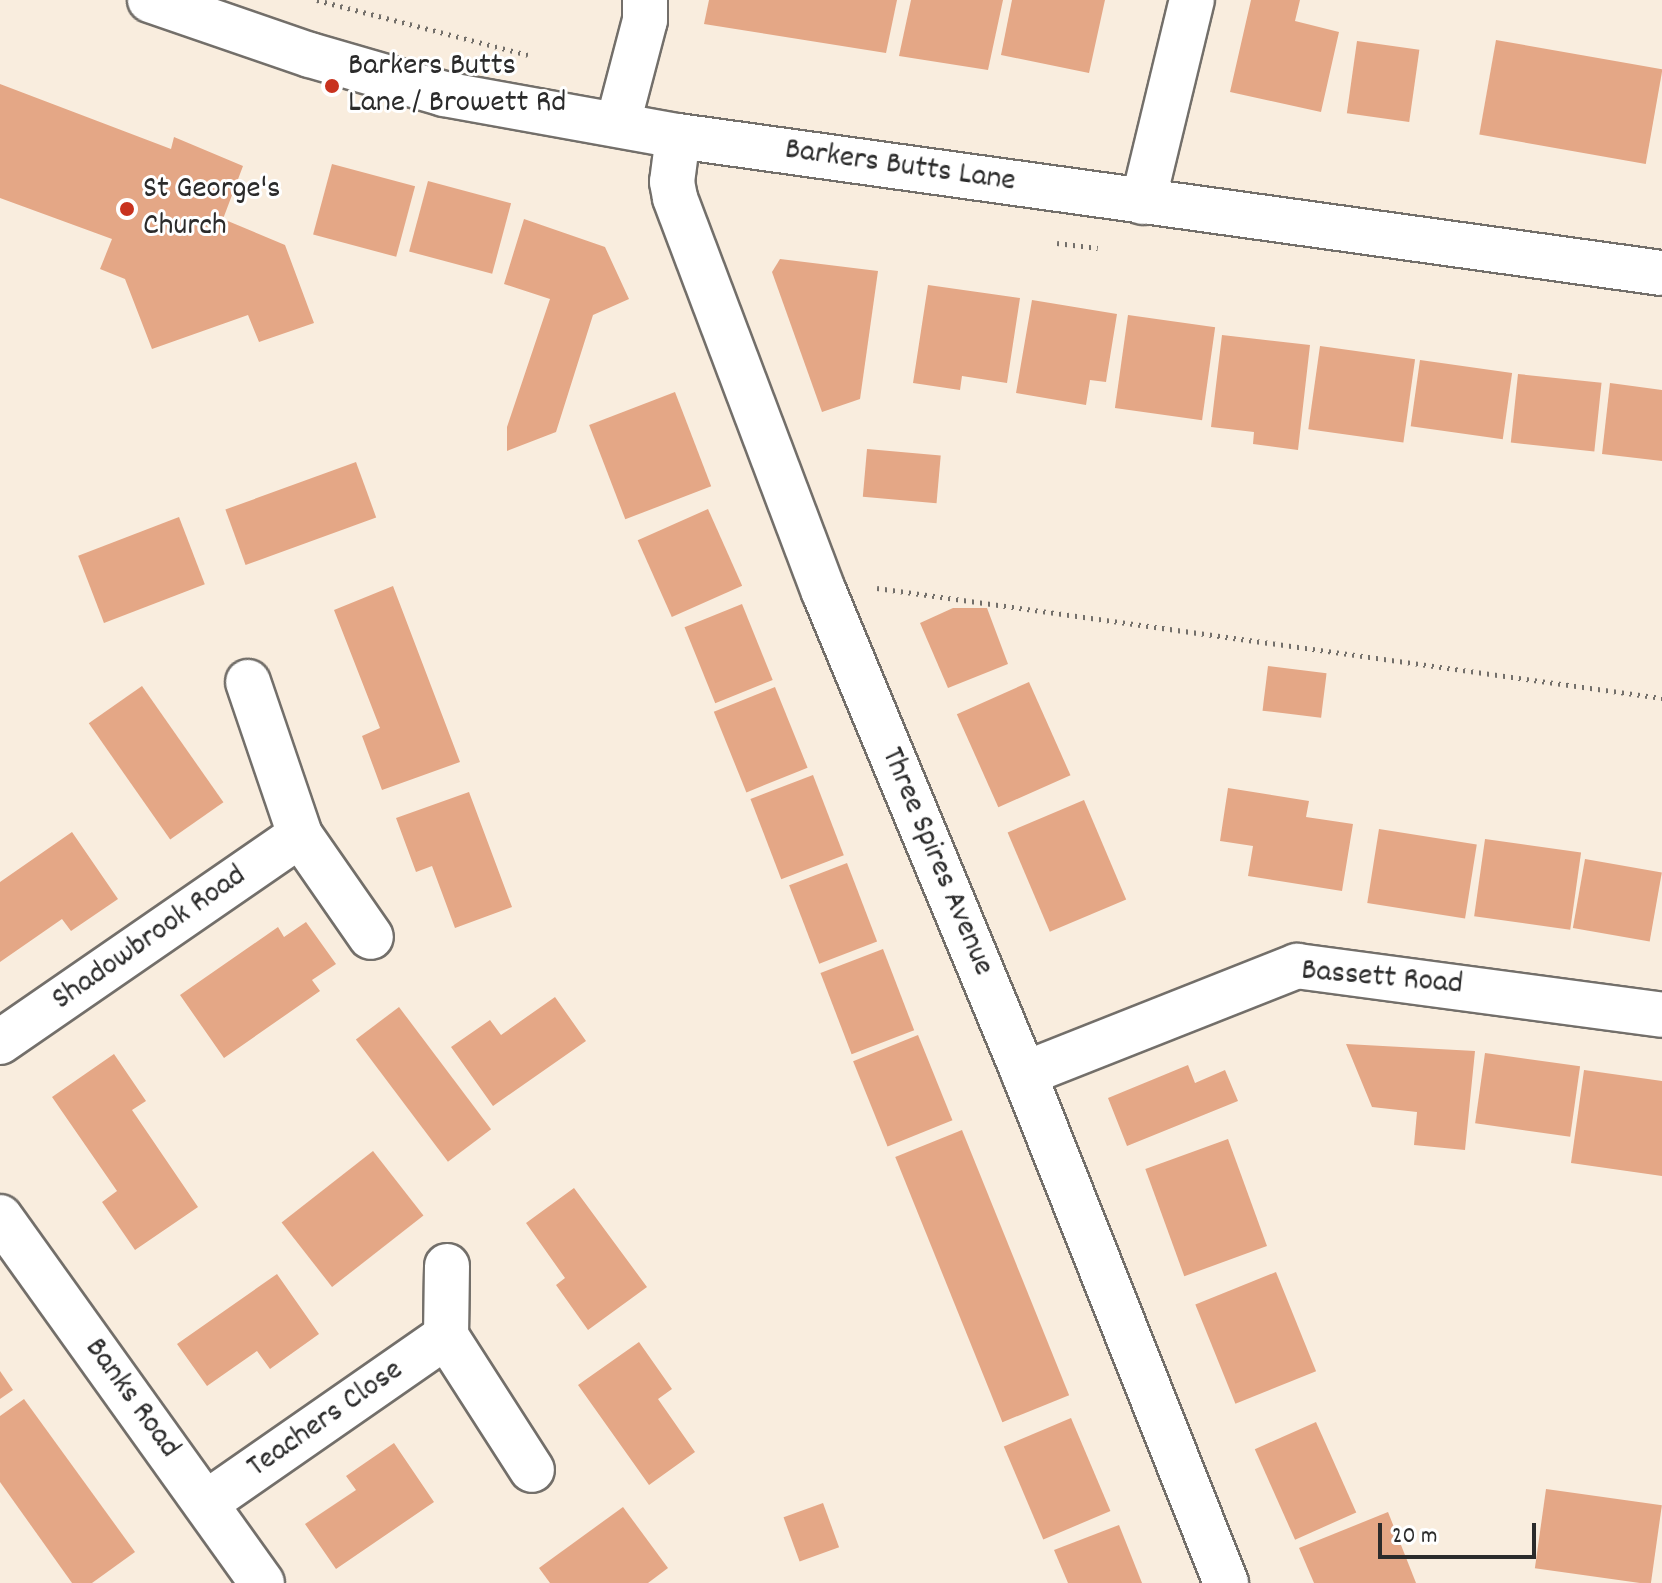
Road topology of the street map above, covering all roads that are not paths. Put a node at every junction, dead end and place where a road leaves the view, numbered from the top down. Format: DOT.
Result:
graph roads {
  1 [pos="150,0"];
  2 [pos="645,0"];
  3 [pos="1192,0"];
  4 [pos="618,123"];
  5 [pos="678,136"];
  6 [pos="1143,202"];
  7 [pos="1662,273"];
  8 [pos="248,682"];
  9 [pos="300,835"];
  10 [pos="371,937"];
  11 [pos="1662,1015"];
  12 [pos="0,1042"];
  13 [pos="1024,1074"];
  14 [pos="0,1217"];
  15 [pos="447,1266"];
  16 [pos="446,1336"];
  17 [pos="532,1470"];
  18 [pos="206,1503"];
  19 [pos="262,1583"];
  20 [pos="1226,1583"];
  1 -- 4 [label="street, Barkers Butts Lane"];
  2 -- 4 [label="street"];
  3 -- 6 [label="street"];
  4 -- 5 [label="street, Barkers Butts Lane"];
  5 -- 6 [label="street, Barkers Butts Lane"];
  5 -- 13 [label="street, Three Spires Avenue"];
  6 -- 7 [label="street, Barkers Butts Lane"];
  8 -- 9 [label="street"];
  9 -- 10 [label="street"];
  9 -- 12 [label="street, Shadowbrook Road"];
  11 -- 13 [label="street, Bassett Road"];
  13 -- 20 [label="street, Three Spires Avenue"];
  14 -- 18 [label="street, Banks Road"];
  15 -- 16 [label="street"];
  16 -- 17 [label="street"];
  16 -- 18 [label="street, Teachers Close"];
  18 -- 19 [label="street, Banks Road"];
}
